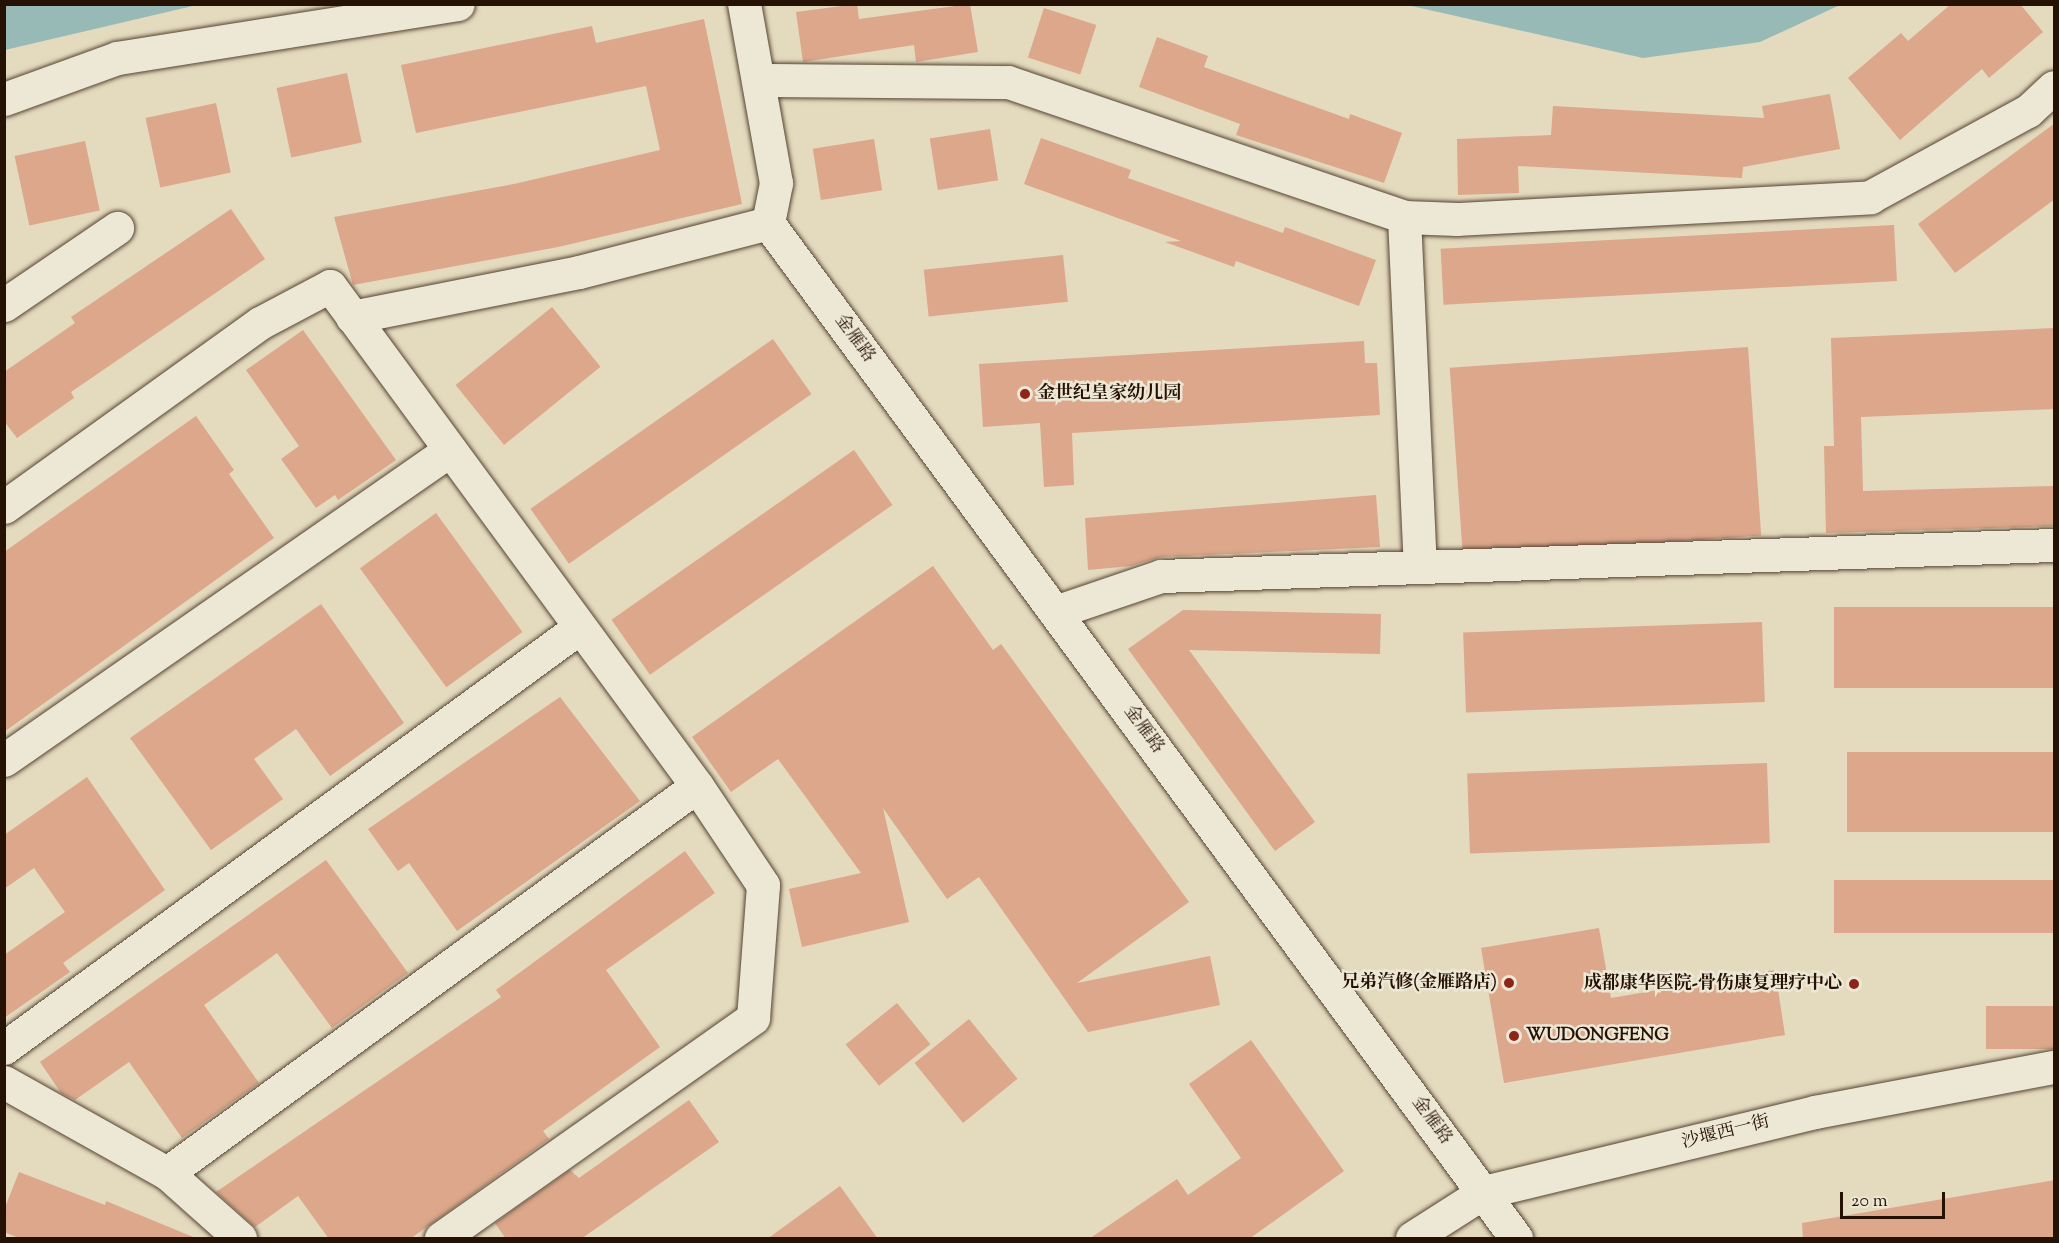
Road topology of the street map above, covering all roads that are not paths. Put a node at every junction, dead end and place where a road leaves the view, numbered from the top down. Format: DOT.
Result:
graph roads {
  1 [pos="458,4"];
  2 [pos="744,4"];
  3 [pos="758,80"];
  4 [pos="2055,87"];
  5 [pos="4,99"];
  6 [pos="1404,218"];
  7 [pos="768,224"];
  8 [pos="117,228"];
  9 [pos="4,305"];
  10 [pos="352,317"];
  11 [pos="450,450"];
  12 [pos="4,507"];
  13 [pos="2055,545"];
  14 [pos="1420,567"];
  15 [pos="1056,612"];
  16 [pos="580,627"];
  17 [pos="4,760"];
  18 [pos="697,786"];
  19 [pos="4,1048"];
  20 [pos="2055,1067"];
  21 [pos="4,1082"];
  22 [pos="167,1173"];
  23 [pos="1484,1192"];
  24 [pos="240,1239"];
  25 [pos="441,1239"];
  26 [pos="1412,1239"];
  27 [pos="1516,1239"];
  1 -- 5 [label="street"];
  2 -- 3 [label="street"];
  3 -- 6 [label="street"];
  3 -- 7 [label="street"];
  4 -- 6 [label="street"];
  6 -- 14 [label="street"];
  7 -- 10 [label="street"];
  7 -- 15 [label="street, 金雁路"];
  8 -- 9 [label="street"];
  10 -- 11 [label="street"];
  10 -- 12 [label="street"];
  11 -- 16 [label="street"];
  11 -- 17 [label="street"];
  13 -- 14 [label="street"];
  14 -- 15 [label="street"];
  15 -- 23 [label="street, 金雁路"];
  16 -- 18 [label="street"];
  16 -- 19 [label="street"];
  18 -- 22 [label="street"];
  18 -- 25 [label="street"];
  20 -- 23 [label="street, 沙堰西一街"];
  21 -- 22 [label="street"];
  22 -- 24 [label="street"];
  23 -- 26 [label="street, 沙堰西一街"];
  23 -- 27 [label="street, 金雁路"];
}
